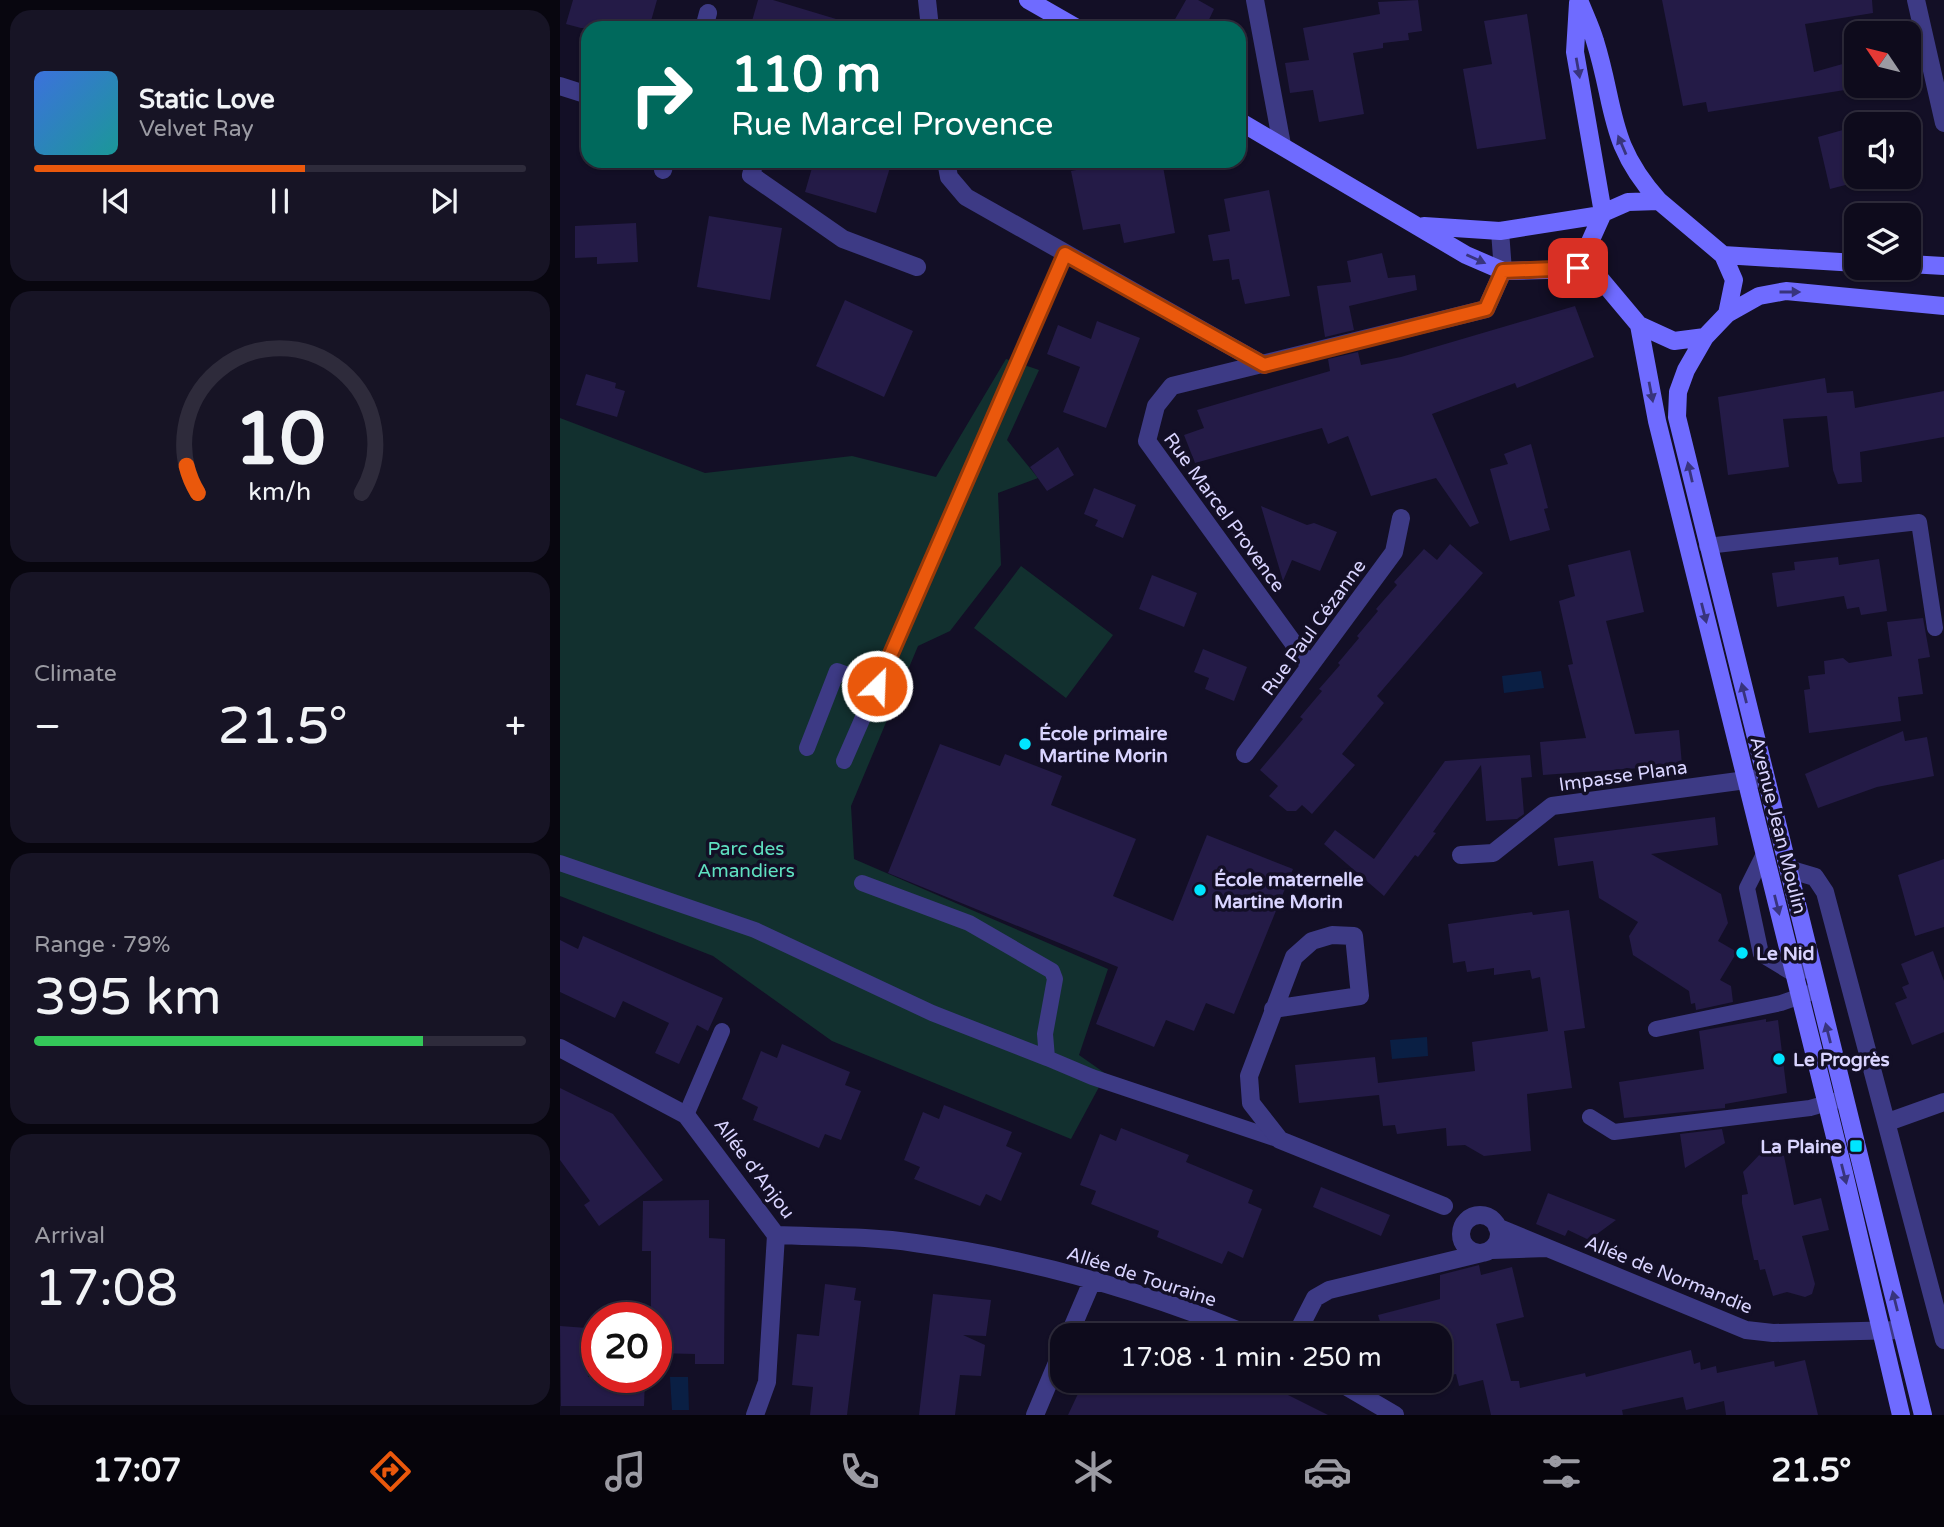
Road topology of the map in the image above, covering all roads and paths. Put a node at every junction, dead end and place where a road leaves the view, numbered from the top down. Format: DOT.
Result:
graph roads {
  1 [pos="927,0"];
  2 [pos="1028,0"];
  3 [pos="1255,0"];
  4 [pos="1578,0"];
  5 [pos="1916,0"];
  6 [pos="929,21"];
  7 [pos="1065,21"];
  8 [pos="560,86"];
  9 [pos="581,93"];
  10 [pos="1944,123"];
  11 [pos="1246,125"];
  12 [pos="1282,145"];
  13 [pos="753,168"];
  14 [pos="947,168"];
  15 [pos="1659,201"];
  16 [pos="1602,214"];
  17 [pos="1417,225"];
  18 [pos="1500,231"];
  19 [pos="1065,254"];
  20 [pos="1723,256"];
  21 [pos="1844,261"];
  22 [pos="1921,264"];
  23 [pos="1944,265"];
  24 [pos="917,267"];
  25 [pos="1592,269"];
  26 [pos="1503,271"];
  27 [pos="1944,306"];
  28 [pos="1727,314"];
  29 [pos="1639,325"];
  30 [pos="1705,337"];
  31 [pos="1264,365"];
  32 [pos="1401,518"];
  33 [pos="1707,546"];
  34 [pos="1935,628"];
  35 [pos="1310,666"];
  36 [pos="877,686"];
  37 [pos="807,748"];
  38 [pos="1245,754"];
  39 [pos="844,761"];
  40 [pos="1766,777"];
  41 [pos="1746,779"];
  42 [pos="1764,854"];
  43 [pos="1461,855"];
  44 [pos="560,863"];
  45 [pos="1788,869"];
  46 [pos="862,883"];
  47 [pos="1812,968"];
  48 [pos="1794,974"];
  49 [pos="1818,990"];
  50 [pos="1800,996"];
  51 [pos="1273,1009"];
  52 [pos="1656,1029"];
  53 [pos="722,1031"];
  54 [pos="560,1048"];
  55 [pos="1047,1058"];
  56 [pos="1844,1098"];
  57 [pos="1944,1102"];
  58 [pos="1827,1105"];
  59 [pos="686,1115"];
  60 [pos="1590,1117"];
  61 [pos="1888,1122"];
  62 [pos="1280,1139"];
  63 [pos="1497,1227"];
  64 [pos="1465,1228"];
  65 [pos="776,1235"];
  66 [pos="1547,1248"];
  67 [pos="1487,1251"];
  68 [pos="1020,1262"];
  69 [pos="1427,1266"];
  70 [pos="1093,1279"];
  71 [pos="1074,1323"];
  72 [pos="1216,1323"];
  73 [pos="1302,1323"];
  74 [pos="1881,1330"];
  75 [pos="1902,1330"];
  76 [pos="1944,1340"];
  77 [pos="1050,1379"];
  78 [pos="1357,1393"];
  79 [pos="755,1415"];
  80 [pos="1035,1415"];
  81 [pos="1395,1415"];
  82 [pos="1901,1415"];
  83 [pos="1923,1415"];
  1 -- 6 [label="street"];
  2 -- 7 [label="street"];
  3 -- 12 [label="street"];
  15 -- 4 [label="street, one-way"];
  4 -- 16 [label="street, one-way"];
  5 -- 10 [label="street"];
  8 -- 9 [label="street"];
  11 -- 12 [label="street"];
  12 -- 17 [label="street"];
  13 -- 24 [label="street"];
  14 -- 19 [label="street"];
  15 -- 16 [label="street"];
  15 -- 20 [label="street"];
  16 -- 18 [label="street"];
  16 -- 25 [label="street"];
  17 -- 18 [label="street"];
  17 -- 26 [label="street, one-way"];
  18 -- 26 [label="street"];
  19 -- 31 [label="street"];
  19 -- 36 [label="lane"];
  20 -- 21 [label="street"];
  20 -- 28 [label="street"];
  22 -- 23 [label="street"];
  25 -- 26 [label="street"];
  25 -- 29 [label="street"];
  26 -- 31 [label="street, Rue Marcel Provence"];
  28 -- 27 [label="street, one-way"];
  28 -- 30 [label="street"];
  29 -- 30 [label="street"];
  29 -- 41 [label="street, Avenue Jean Moulin, one-way"];
  33 -- 30 [label="street, Avenue Jean Moulin, one-way"];
  31 -- 35 [label="street, Rue Marcel Provence"];
  32 -- 35 [label="street, Rue Paul Cézanne"];
  33 -- 34 [label="lane"];
  40 -- 33 [label="street, Avenue Jean Moulin, one-way"];
  35 -- 38 [label="street, Rue Paul Cézanne"];
  36 -- 37 [label="lane"];
  36 -- 39 [label="lane"];
  40 -- 41 [label="street, Impasse Plana"];
  40 -- 45 [label="street, Avenue Jean Moulin"];
  41 -- 42 [label="street, Avenue Jean Moulin"];
  41 -- 43 [label="street, Impasse Plana"];
  42 -- 48 [label="street, Avenue Jean Moulin, one-way"];
  42 -- 48 [label="lane"];
  44 -- 55 [label="lane"];
  45 -- 47 [label="street, Avenue Jean Moulin"];
  45 -- 61 [label="street, Avenue Jean Moulin"];
  46 -- 55 [label="lane"];
  47 -- 48 [label="lane"];
  47 -- 49 [label="street, Avenue Jean Moulin"];
  48 -- 50 [label="street, Avenue Jean Moulin"];
  49 -- 50 [label="lane"];
  56 -- 49 [label="street, Avenue Jean Moulin, one-way"];
  50 -- 52 [label="lane"];
  50 -- 58 [label="street, Avenue Jean Moulin"];
  51 -- 51 [label="street"];
  51 -- 62 [label="street"];
  53 -- 59 [label="lane"];
  54 -- 59 [label="street, Allée d'Anjou"];
  55 -- 62 [label="lane"];
  56 -- 58 [label="lane"];
  75 -- 56 [label="street, Avenue Jean Moulin, one-way"];
  57 -- 61 [label="street"];
  58 -- 60 [label="lane"];
  58 -- 74 [label="street, Avenue Jean Moulin, one-way"];
  59 -- 65 [label="street, Allée d'Anjou"];
  61 -- 76 [label="street, Avenue Jean Moulin"];
  62 -- 64 [label="street"];
  63 -- 64 [label="street"];
  63 -- 66 [label="street, Allée de Normandie"];
  63 -- 67 [label="street"];
  64 -- 67 [label="street"];
  64 -- 69 [label="street, Allée de Normandie"];
  65 -- 68 [label="street, Allée d'Anjou"];
  65 -- 79 [label="street"];
  66 -- 67 [label="street, Allée de Normandie"];
  66 -- 74 [label="street, Allée de Normandie"];
  67 -- 69 [label="street, Allée de Normandie"];
  68 -- 70 [label="street, Allée de Touraine"];
  69 -- 73 [label="street, Allée de Normandie"];
  70 -- 71 [label="street"];
  70 -- 72 [label="street, Allée de Touraine"];
  74 -- 75 [label="street, Allée de Normandie"];
  74 -- 82 [label="street, Avenue Jean Moulin"];
  75 -- 83 [label="street, Avenue Jean Moulin"];
  77 -- 80 [label="street"];
  78 -- 81 [label="street"];
}
